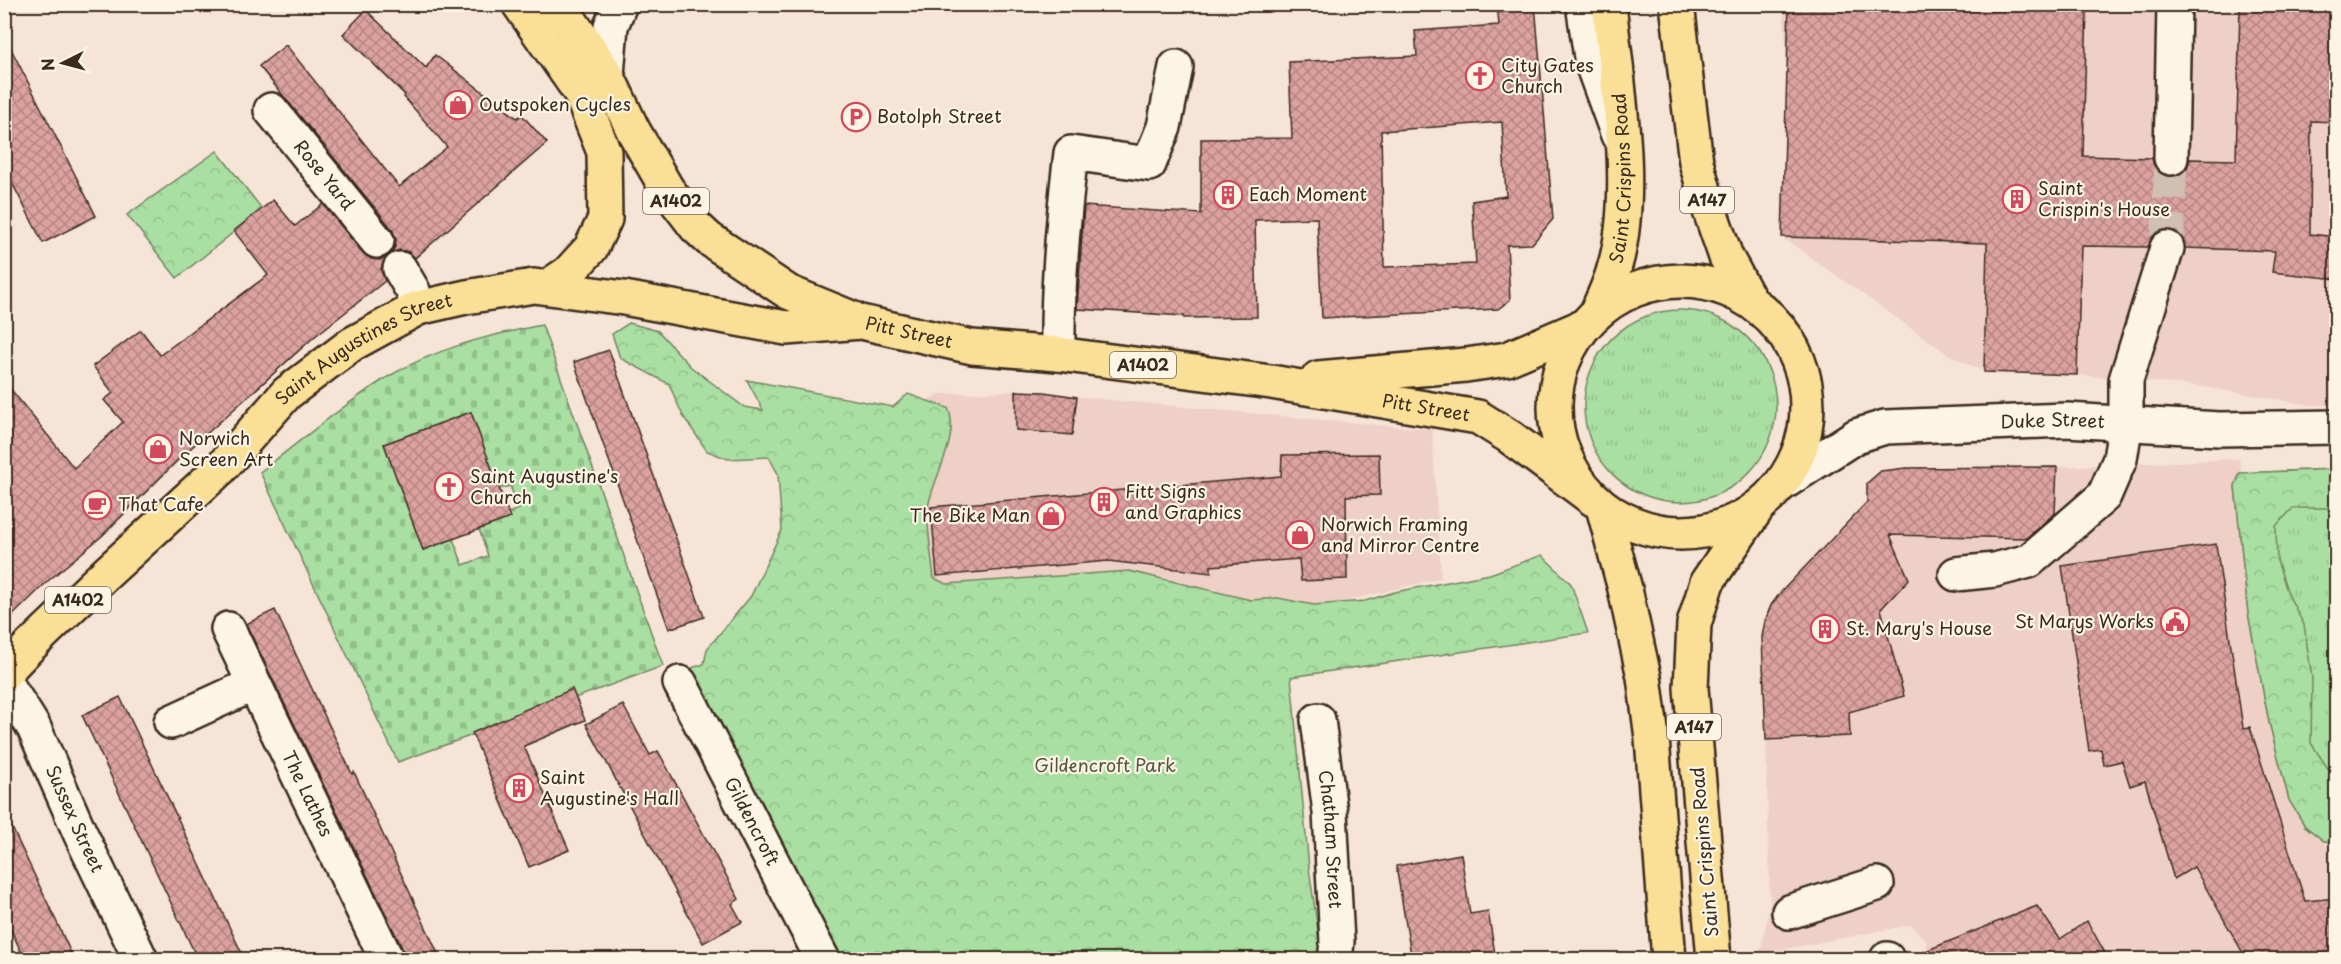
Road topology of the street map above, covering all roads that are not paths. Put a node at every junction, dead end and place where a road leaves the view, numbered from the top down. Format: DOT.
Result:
graph roads {
  1 [pos="519,4"];
  2 [pos="556,4"];
  3 [pos="620,4"];
  4 [pos="1583,4"];
  5 [pos="1609,4"];
  6 [pos="1677,4"];
  7 [pos="2174,4"];
  8 [pos="1176,68"];
  9 [pos="606,75"];
  10 [pos="271,110"];
  11 [pos="1623,151"];
  12 [pos="2170,158"];
  13 [pos="377,241"];
  14 [pos="2167,248"];
  15 [pos="400,269"];
  16 [pos="547,286"];
  17 [pos="1749,299"];
  18 [pos="418,308"];
  19 [pos="1591,319"];
  20 [pos="861,322"];
  21 [pos="1058,354"];
  22 [pos="1271,382"];
  23 [pos="2126,422"];
  24 [pos="2337,427"];
  25 [pos="1783,483"];
  26 [pos="1598,503"];
  27 [pos="1756,510"];
  28 [pos="1956,574"];
  29 [pos="228,629"];
  30 [pos="4,673"];
  31 [pos="4,680"];
  32 [pos="680,683"];
  33 [pos="254,684"];
  34 [pos="1318,720"];
  35 [pos="171,722"];
  36 [pos="1877,884"];
  37 [pos="1789,912"];
  38 [pos="141,960"];
  39 [pos="387,960"];
  40 [pos="824,960"];
  41 [pos="1335,960"];
  42 [pos="1669,960"];
  43 [pos="1714,960"];
  1 -- 16 [label="main road, A1402"];
  2 -- 9 [label="main road, A1402"];
  3 -- 9 [label="street"];
  4 -- 11 [label="street"];
  5 -- 11 [label="main road, Saint Crispins Road"];
  6 -- 17 [label="main road, Saint Crispins Road / A147"];
  7 -- 12 [label="street"];
  8 -- 21 [label="street"];
  9 -- 20 [label="main road, A1402"];
  10 -- 13 [label="street, Rose Yard"];
  11 -- 19 [label="main road, Saint Crispins Road"];
  14 -- 23 [label="street"];
  15 -- 18 [label="street"];
  16 -- 18 [label="main road, Saint Augustines Street / A1402"];
  16 -- 20 [label="main road, Pitt Street / A1402"];
  17 -- 19 [label="main road, Saint Crispins Road"];
  17 -- 25 [label="main road, Saint Crispins Road"];
  18 -- 30 [label="main road, Saint Augustines Street / A1402"];
  19 -- 22 [label="main road, Pitt Street / A1402"];
  19 -- 26 [label="main road, Saint Crispins Road"];
  20 -- 21 [label="main road, Pitt Street / A1402"];
  21 -- 22 [label="main road, Pitt Street / A1402"];
  22 -- 26 [label="main road, Pitt Street / A1402"];
  23 -- 24 [label="street, Duke Street"];
  23 -- 25 [label="street, Duke Street"];
  23 -- 28 [label="street"];
  25 -- 27 [label="main road, Saint Crispins Road"];
  26 -- 27 [label="main road, Saint Crispins Road"];
  26 -- 42 [label="main road, Saint Crispins Road / A147"];
  27 -- 43 [label="main road, Saint Crispins Road / A147"];
  29 -- 33 [label="street, The Lathes"];
  31 -- 38 [label="street, Sussex Street"];
  32 -- 40 [label="street, Gildencroft"];
  33 -- 35 [label="street"];
  33 -- 39 [label="street, The Lathes"];
  34 -- 41 [label="street, Chatham Street"];
  36 -- 37 [label="street"];
}
